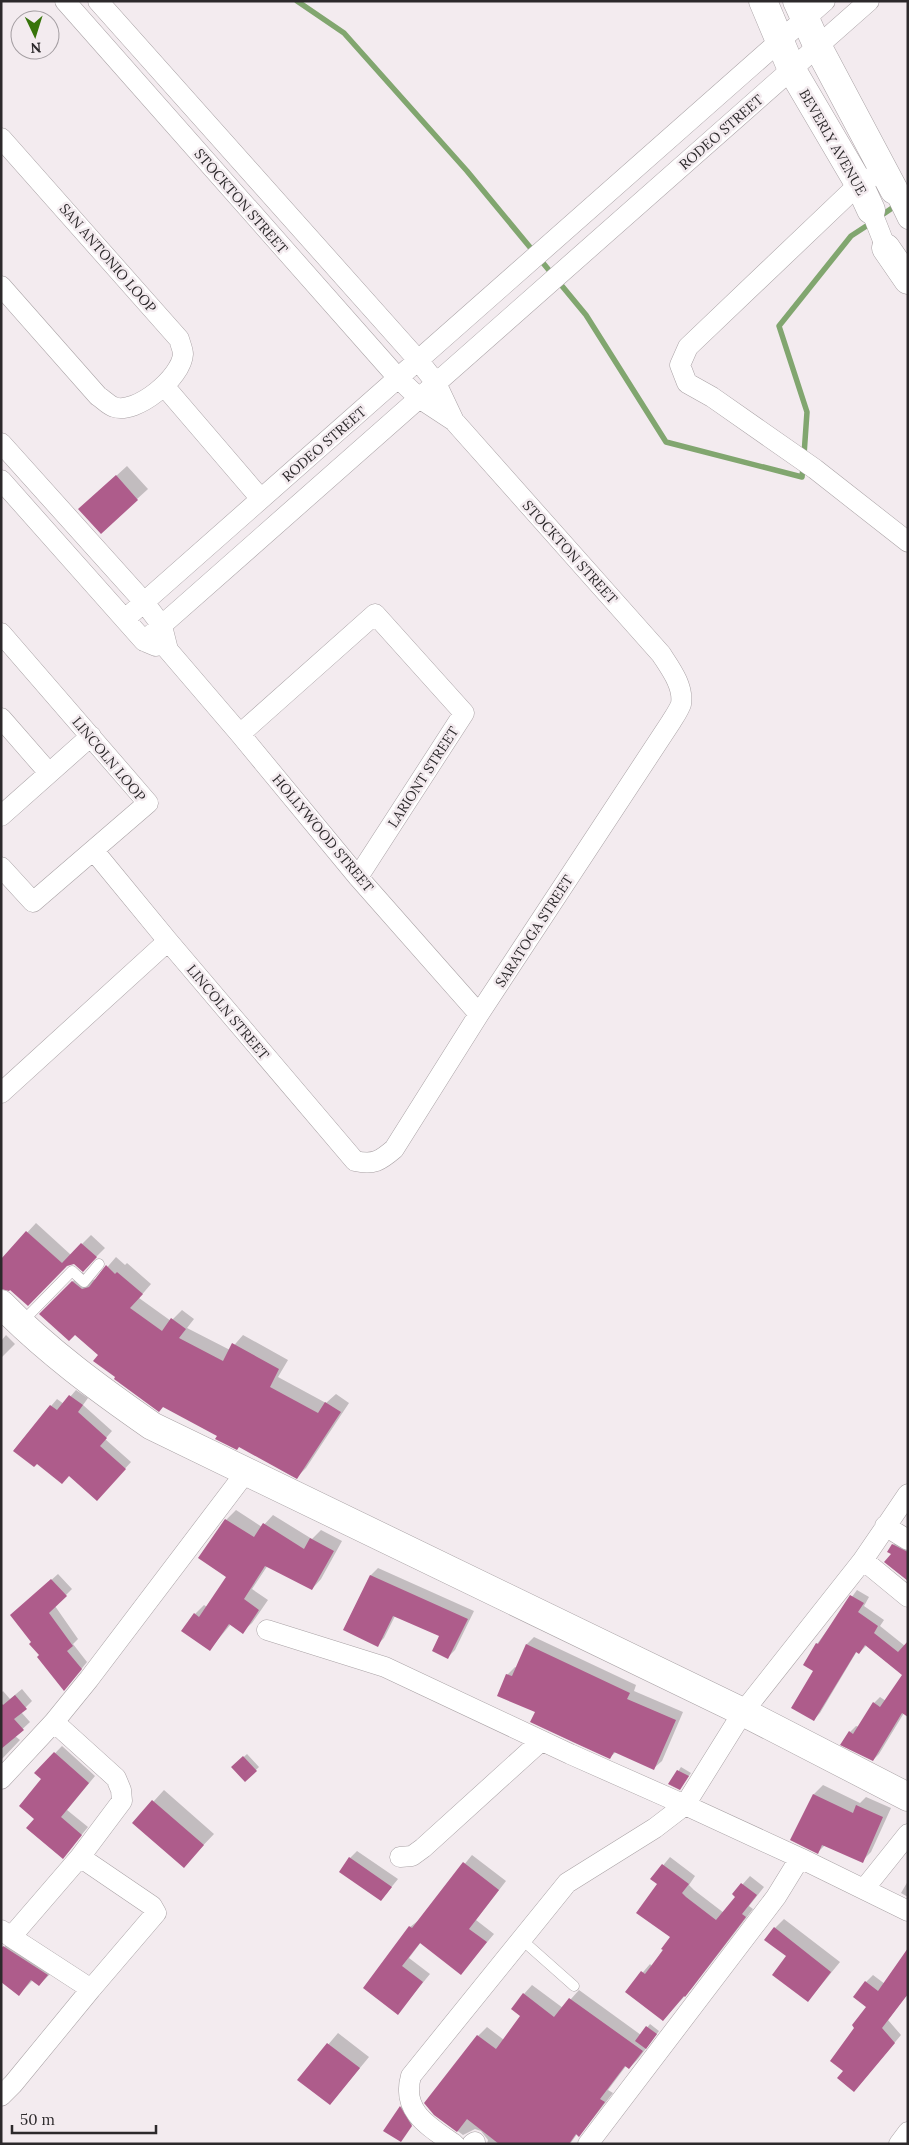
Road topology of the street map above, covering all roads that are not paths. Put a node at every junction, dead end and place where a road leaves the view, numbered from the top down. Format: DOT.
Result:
graph roads {
  1 [pos="65,1"];
  2 [pos="98,1"];
  3 [pos="763,1"];
  4 [pos="870,1"];
  5 [pos="809,7"];
  6 [pos="780,41"];
  7 [pos="818,47"];
  8 [pos="792,70"];
  9 [pos="1,138"];
  10 [pos="890,180"];
  11 [pos="859,184"];
  12 [pos="871,210"];
  13 [pos="908,219"];
  14 [pos="886,248"];
  15 [pos="908,280"];
  16 [pos="1,286"];
  17 [pos="418,360"];
  18 [pos="398,378"];
  19 [pos="436,383"];
  20 [pos="165,387"];
  21 [pos="420,398"];
  22 [pos="454,421"];
  23 [pos="1,443"];
  24 [pos="1,480"];
  25 [pos="261,499"];
  26 [pos="908,542"];
  27 [pos="144,602"];
  28 [pos="125,619"];
  29 [pos="162,626"];
  30 [pos="1,633"];
  31 [pos="144,641"];
  32 [pos="168,650"];
  33 [pos="680,687"];
  34 [pos="1,718"];
  35 [pos="240,734"];
  36 [pos="90,736"];
  37 [pos="49,773"];
  38 [pos="5,805"];
  39 [pos="94,850"];
  40 [pos="1,867"];
  41 [pos="358,878"];
  42 [pos="168,941"];
  43 [pos="479,1014"];
  44 [pos="1,1093"];
  45 [pos="369,1164"];
  46 [pos="99,1264"];
  47 [pos="1,1304"];
  48 [pos="20,1324"];
  49 [pos="246,1472"];
  50 [pos="908,1494"];
  51 [pos="885,1526"];
  52 [pos="908,1540"];
  53 [pos="863,1560"];
  54 [pos="908,1597"];
  55 [pos="267,1630"];
  56 [pos="744,1712"];
  57 [pos="54,1722"];
  58 [pos="541,1741"];
  59 [pos="1,1779"];
  60 [pos="908,1796"];
  61 [pos="685,1804"];
  62 [pos="908,1834"];
  63 [pos="80,1858"];
  64 [pos="400,1858"];
  65 [pos="800,1858"];
  66 [pos="864,1889"];
  67 [pos="908,1911"];
  68 [pos="6,1933"];
  69 [pos="521,1939"];
  70 [pos="574,1986"];
  71 [pos="91,1989"];
  72 [pos="1,2096"];
  73 [pos="908,2132"];
  74 [pos="454,2144"];
  75 [pos="588,2144"];
  76 [pos="899,2144"];
  1 -- 18 [label="street, STOCKTON STREET"];
  2 -- 17 [label="street, STOCKTON STREET"];
  3 -- 6 [label="street, BEVERLY AVENUE"];
  4 -- 7 [label="street, RODEO STREET"];
  5 -- 6 [label="street, RODEO STREET"];
  5 -- 7 [label="street"];
  6 -- 8 [label="street, BEVERLY AVENUE"];
  6 -- 17 [label="street, RODEO STREET"];
  7 -- 8 [label="street, RODEO STREET"];
  7 -- 10 [label="street"];
  8 -- 11 [label="street, BEVERLY AVENUE"];
  8 -- 19 [label="street, RODEO STREET"];
  9 -- 20 [label="street, SAN ANTONIO LOOP"];
  10 -- 11 [label="street"];
  10 -- 13 [label="street"];
  11 -- 12 [label="street, BEVERLY AVENUE"];
  11 -- 26 [label="street"];
  12 -- 14 [label="street, BEVERLY AVENUE"];
  14 -- 15 [label="street, BEVERLY AVENUE"];
  16 -- 20 [label="street, SAN ANTONIO LOOP"];
  17 -- 18 [label="street, RODEO STREET"];
  17 -- 19 [label="street, STOCKTON STREET"];
  18 -- 21 [label="street, STOCKTON STREET"];
  18 -- 25 [label="street, RODEO STREET"];
  19 -- 21 [label="street, RODEO STREET"];
  19 -- 22 [label="street, STOCKTON STREET"];
  20 -- 25 [label="street"];
  21 -- 22 [label="street, STOCKTON STREET"];
  21 -- 29 [label="street, RODEO STREET"];
  22 -- 33 [label="street, STOCKTON STREET"];
  23 -- 27 [label="street"];
  24 -- 28 [label="street"];
  25 -- 27 [label="street, RODEO STREET"];
  27 -- 28 [label="street, RODEO STREET"];
  27 -- 29 [label="street"];
  28 -- 31 [label="street"];
  29 -- 31 [label="street, RODEO STREET"];
  29 -- 32 [label="street"];
  30 -- 36 [label="street, LINCOLN LOOP"];
  31 -- 32 [label="street"];
  32 -- 35 [label="street, HOLLYWOOD STREET"];
  33 -- 43 [label="street, SARATOGA STREET"];
  34 -- 37 [label="street"];
  35 -- 41 [label="street, HOLLYWOOD STREET"];
  35 -- 41 [label="street, LARIONT STREET"];
  36 -- 37 [label="street"];
  36 -- 39 [label="street, LINCOLN LOOP"];
  37 -- 38 [label="street"];
  39 -- 40 [label="street, LINCOLN LOOP"];
  39 -- 42 [label="street, LINCOLN STREET"];
  41 -- 43 [label="street, HOLLYWOOD STREET"];
  42 -- 44 [label="street"];
  42 -- 45 [label="street, LINCOLN STREET"];
  43 -- 45 [label="street, SARATOGA STREET"];
  46 -- 48 [label="lane"];
  47 -- 48 [label="street"];
  48 -- 49 [label="street"];
  49 -- 56 [label="street"];
  49 -- 57 [label="street"];
  50 -- 51 [label="street"];
  51 -- 52 [label="street"];
  51 -- 53 [label="street"];
  53 -- 54 [label="street"];
  53 -- 56 [label="street"];
  55 -- 58 [label="street"];
  56 -- 60 [label="street"];
  56 -- 61 [label="street"];
  57 -- 59 [label="street"];
  57 -- 63 [label="street"];
  58 -- 61 [label="street"];
  58 -- 64 [label="street"];
  61 -- 65 [label="street"];
  61 -- 69 [label="street"];
  62 -- 66 [label="street"];
  63 -- 68 [label="street"];
  63 -- 71 [label="street"];
  65 -- 66 [label="street"];
  65 -- 75 [label="street"];
  66 -- 67 [label="street"];
  68 -- 71 [label="street"];
  69 -- 70 [label="lane"];
  69 -- 74 [label="street"];
  71 -- 72 [label="street"];
  73 -- 76 [label="street"];
}
